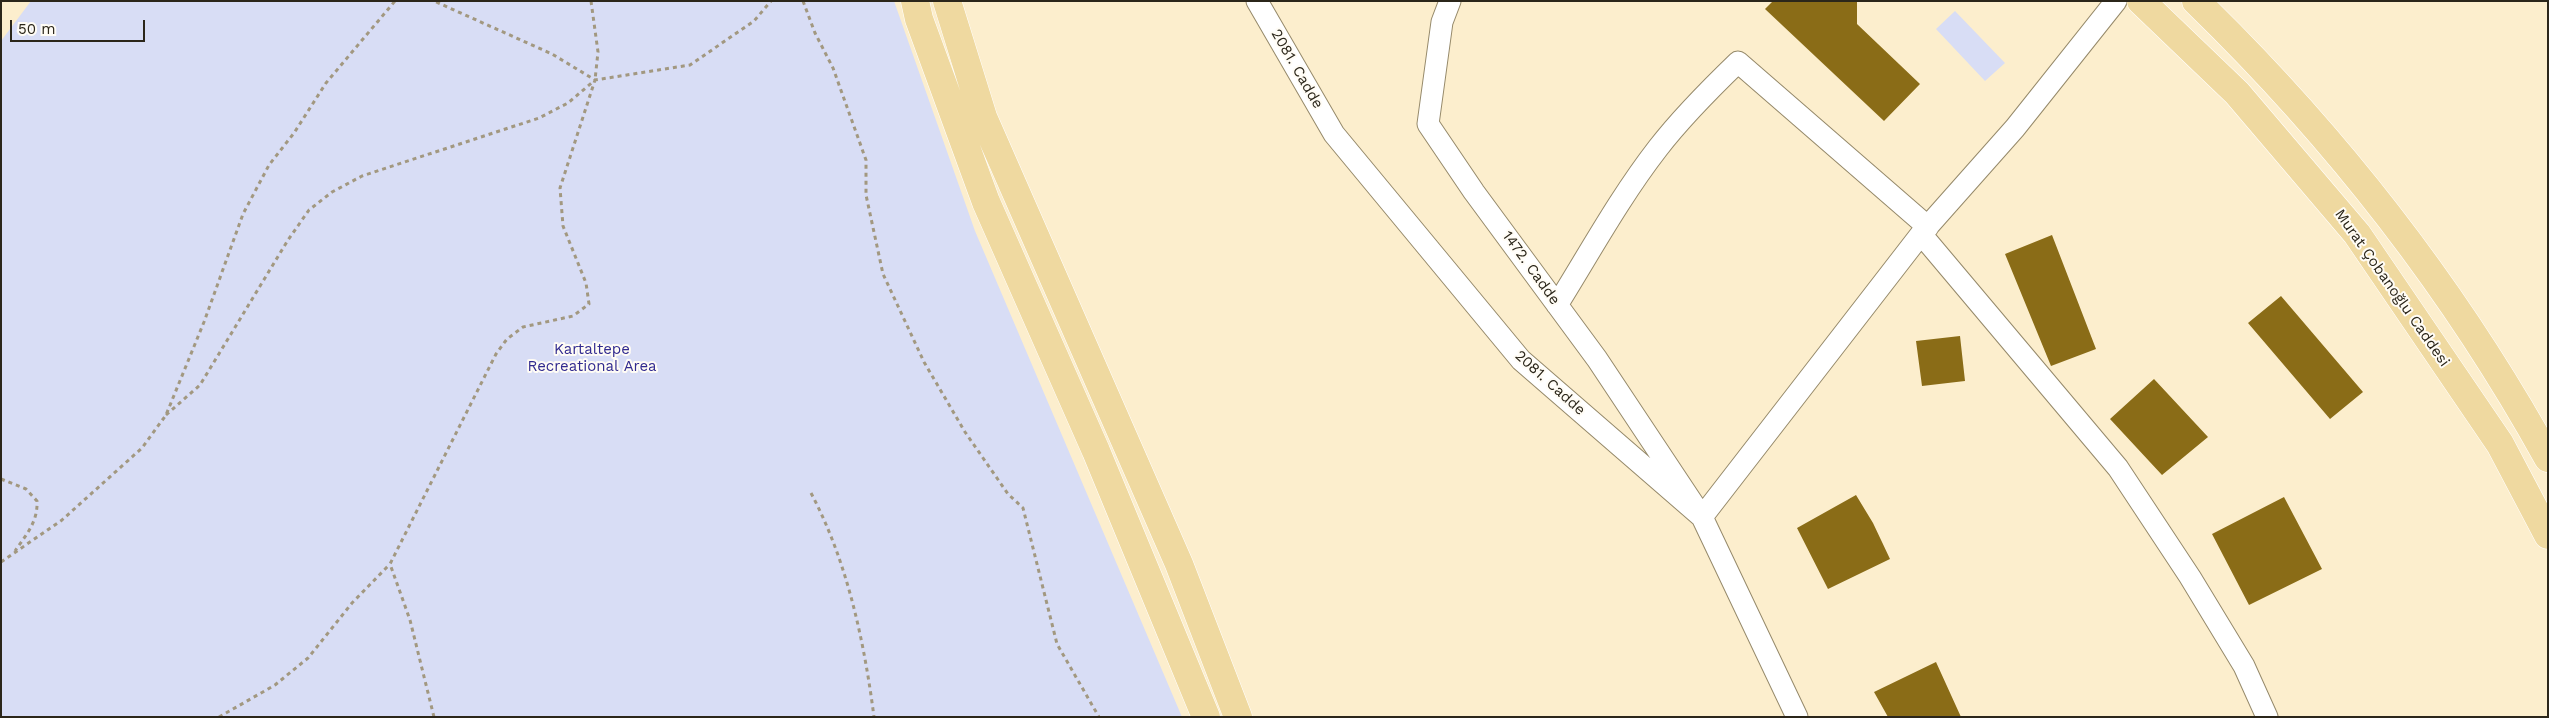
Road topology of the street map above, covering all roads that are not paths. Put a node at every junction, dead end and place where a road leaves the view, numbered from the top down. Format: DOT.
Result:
graph roads {
  1 [pos="915,1"];
  2 [pos="947,1"];
  3 [pos="1257,1"];
  4 [pos="1450,1"];
  5 [pos="2116,1"];
  6 [pos="2141,1"];
  7 [pos="2196,1"];
  8 [pos="1925,230"];
  9 [pos="1557,305"];
  10 [pos="2548,458"];
  11 [pos="1702,517"];
  12 [pos="2548,535"];
  13 [pos="1206,717"];
  14 [pos="1238,717"];
  15 [pos="1797,717"];
  16 [pos="2267,717"];
  1 -- 13 [label="main road"];
  2 -- 14 [label="main road"];
  3 -- 11 [label="street, 2081. Cadde"];
  4 -- 9 [label="street, 1472. Cadde"];
  5 -- 8 [label="street"];
  6 -- 12 [label="main road, Murat Çobanoğlu Caddesi"];
  7 -- 10 [label="main road"];
  8 -- 9 [label="street"];
  8 -- 11 [label="street"];
  8 -- 16 [label="street"];
  9 -- 11 [label="street, 1472. Cadde"];
  11 -- 15 [label="street, 2081. Cadde"];
}
